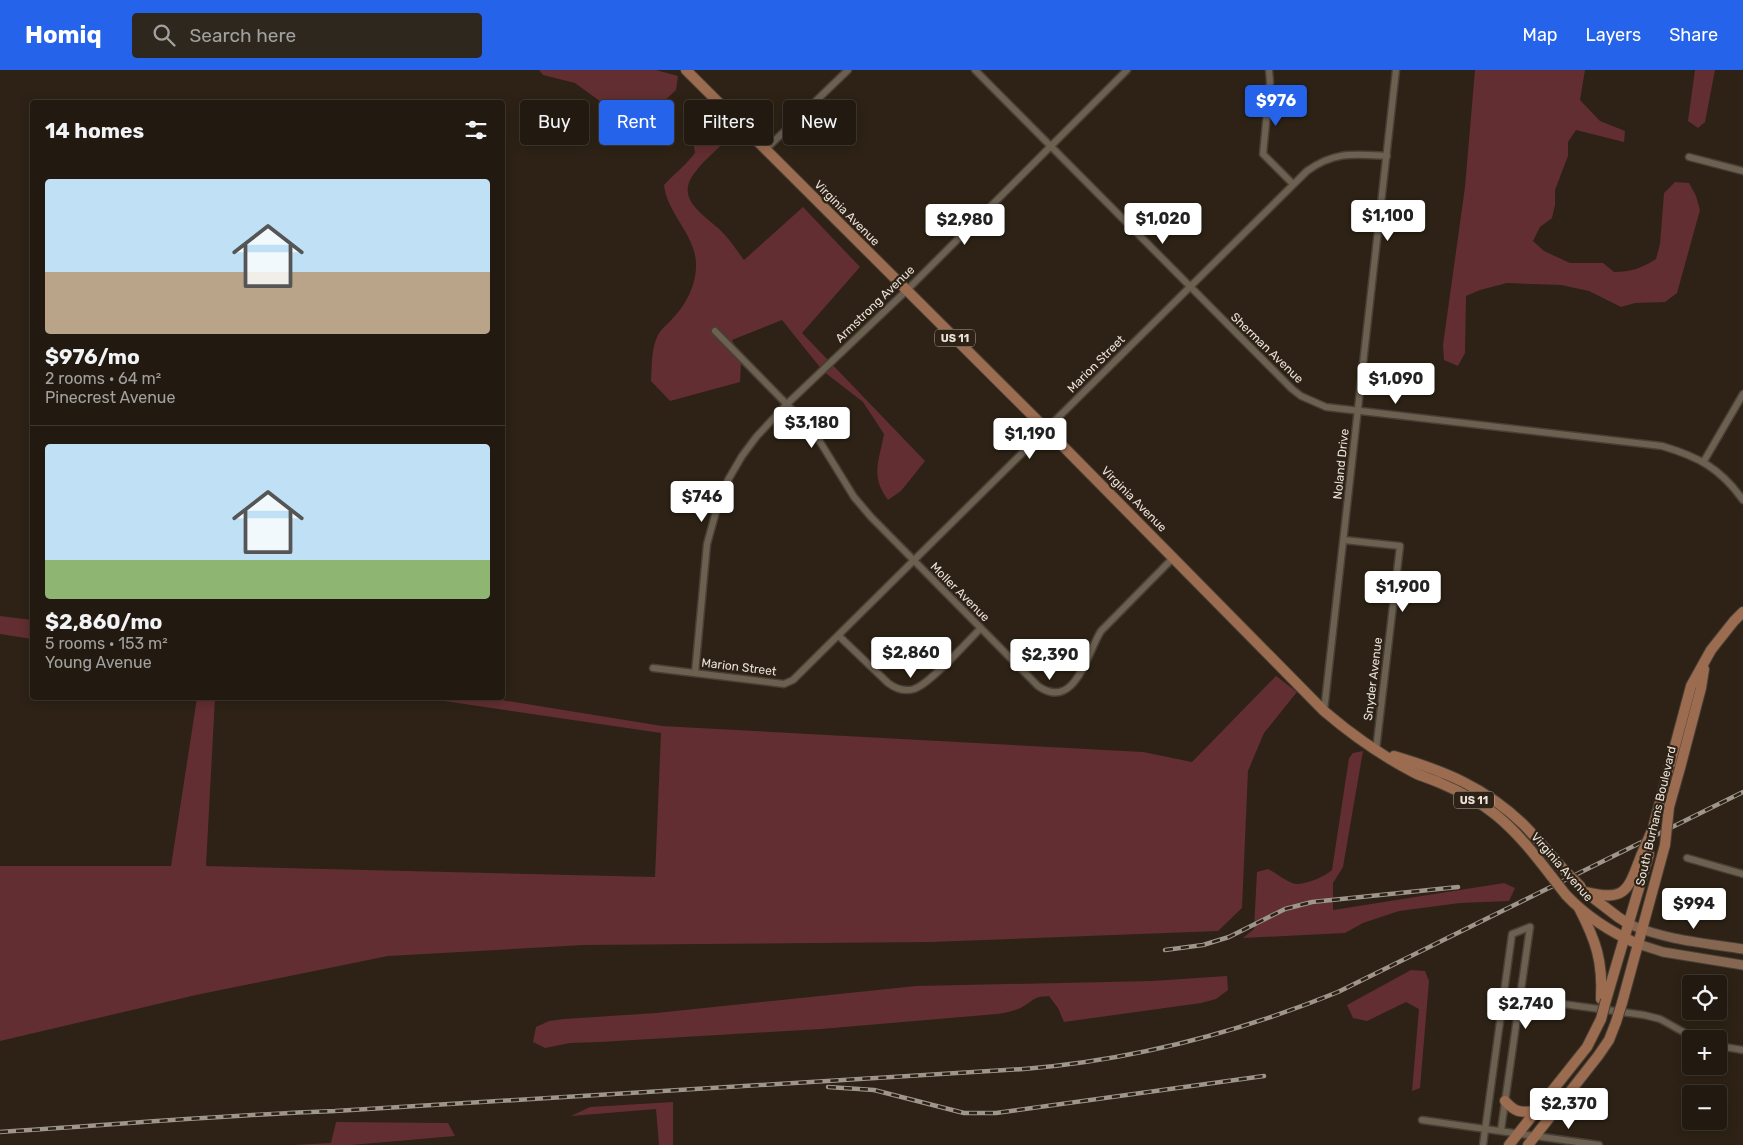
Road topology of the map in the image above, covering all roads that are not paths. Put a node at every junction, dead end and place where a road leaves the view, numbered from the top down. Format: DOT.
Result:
graph roads {
  1 [pos="686,70"];
  2 [pos="848,70"];
  3 [pos="975,70"];
  4 [pos="1127,70"];
  5 [pos="1269,70"];
  6 [pos="1396,70"];
  7 [pos="1050,146"];
  8 [pos="766,149"];
  9 [pos="1387,156"];
  10 [pos="1689,157"];
  11 [pos="1743,171"];
  12 [pos="1293,184"];
  13 [pos="1189,286"];
  14 [pos="907,290"];
  15 [pos="715,330"];
  16 [pos="1743,394"];
  17 [pos="787,404"];
  18 [pos="1358,411"];
  19 [pos="1046,429"];
  20 [pos="1704,461"];
  21 [pos="1743,500"];
  22 [pos="1344,540"];
  23 [pos="1174,557"];
  24 [pos="914,562"];
  25 [pos="1743,612"];
  26 [pos="980,629"];
  27 [pos="839,636"];
  28 [pos="1704,663"];
  29 [pos="654,668"];
  30 [pos="694,673"];
  31 [pos="1324,711"];
  32 [pos="1376,750"];
  33 [pos="1645,855"];
  34 [pos="1687,858"];
  35 [pos="1743,874"];
  36 [pos="1583,890"];
  37 [pos="1578,908"];
  38 [pos="1629,924"];
  39 [pos="1641,929"];
  40 [pos="1624,939"];
  41 [pos="1638,944"];
  42 [pos="1743,949"];
  43 [pos="1743,965"];
  44 [pos="1504,996"];
  45 [pos="1520,999"];
  46 [pos="1603,1000"];
  47 [pos="1682,1031"];
  48 [pos="1727,1047"];
  49 [pos="1743,1050"];
  50 [pos="1505,1101"];
  51 [pos="1535,1111"];
  52 [pos="1422,1120"];
  53 [pos="1486,1128"];
  54 [pos="1501,1130"];
  55 [pos="1518,1133"];
  56 [pos="1536,1136"];
  57 [pos="1483,1145"];
  58 [pos="1509,1145"];
  59 [pos="1528,1145"];
  60 [pos="1600,1145"];
  1 -- 8 [label="main road, Virginia Avenue / US 11"];
  2 -- 8 [label="street"];
  3 -- 7 [label="street, Sherman Avenue"];
  4 -- 7 [label="street, Armstrong Avenue"];
  5 -- 12 [label="street"];
  6 -- 9 [label="street, Noland Drive"];
  7 -- 13 [label="street, Sherman Avenue"];
  7 -- 14 [label="street, Armstrong Avenue"];
  8 -- 14 [label="main road, Virginia Avenue / US 11"];
  9 -- 12 [label="street, Marion Street"];
  9 -- 18 [label="street, Noland Drive"];
  10 -- 11 [label="street"];
  12 -- 13 [label="street, Marion Street"];
  13 -- 18 [label="street, Sherman Avenue"];
  13 -- 19 [label="street, Marion Street"];
  14 -- 17 [label="street, Armstrong Avenue"];
  14 -- 19 [label="main road, Virginia Avenue / US 11"];
  15 -- 17 [label="street, Moller Avenue"];
  16 -- 20 [label="street"];
  17 -- 24 [label="street, Moller Avenue"];
  17 -- 30 [label="street, Armstrong Avenue"];
  18 -- 20 [label="street, Sherman Avenue"];
  18 -- 22 [label="street, Noland Drive"];
  19 -- 23 [label="main road, Virginia Avenue / US 11"];
  19 -- 24 [label="street, Marion Street"];
  20 -- 21 [label="street, Sherman Avenue"];
  22 -- 31 [label="street, Noland Drive"];
  22 -- 32 [label="street, Snyder Avenue"];
  23 -- 26 [label="street, Moller Avenue"];
  23 -- 31 [label="main road, Virginia Avenue / US 11"];
  24 -- 26 [label="street, Moller Avenue"];
  24 -- 27 [label="street, Marion Street"];
  25 -- 28 [label="main road, South Burhans Boulevard"];
  26 -- 27 [label="street"];
  27 -- 30 [label="street, Marion Street"];
  28 -- 33 [label="main road, South Burhans Boulevard, bridge"];
  28 -- 39 [label="main road, South Burhans Boulevard, bridge"];
  29 -- 30 [label="street, Marion Street"];
  31 -- 32 [label="main road, Virginia Avenue / US 11"];
  32 -- 36 [label="main road, Virginia Avenue / US 11, bridge"];
  32 -- 37 [label="main road, Virginia Avenue / US 11, bridge"];
  33 -- 36 [label="main road"];
  33 -- 38 [label="main road, South Burhans Boulevard"];
  34 -- 35 [label="street"];
  36 -- 38 [label="main road, Virginia Avenue"];
  37 -- 40 [label="main road, Virginia Avenue / US 11"];
  37 -- 46 [label="main road"];
  38 -- 39 [label="main road, Virginia Avenue"];
  38 -- 40 [label="main road, South Burhans Boulevard"];
  39 -- 41 [label="main road, South Burhans Boulevard"];
  39 -- 42 [label="main road, Virginia Avenue"];
  40 -- 41 [label="main road, Virginia Avenue / US 11"];
  40 -- 46 [label="main road, South Burhans Boulevard"];
  41 -- 43 [label="main road, Virginia Avenue"];
  41 -- 56 [label="main road, South Burhans Boulevard, bridge"];
  44 -- 45 [label="street"];
  44 -- 45 [label="street"];
  44 -- 53 [label="street"];
  45 -- 47 [label="street"];
  45 -- 50 [label="street"];
  46 -- 51 [label="main road"];
  48 -- 49 [label="street"];
  50 -- 51 [label="main road"];
  50 -- 54 [label="street"];
  51 -- 55 [label="main road"];
  52 -- 53 [label="street"];
  53 -- 54 [label="street"];
  53 -- 57 [label="street"];
  54 -- 55 [label="street"];
  55 -- 56 [label="street"];
  55 -- 58 [label="main road"];
  56 -- 59 [label="main road, South Burhans Boulevard"];
  56 -- 60 [label="street"];
}
